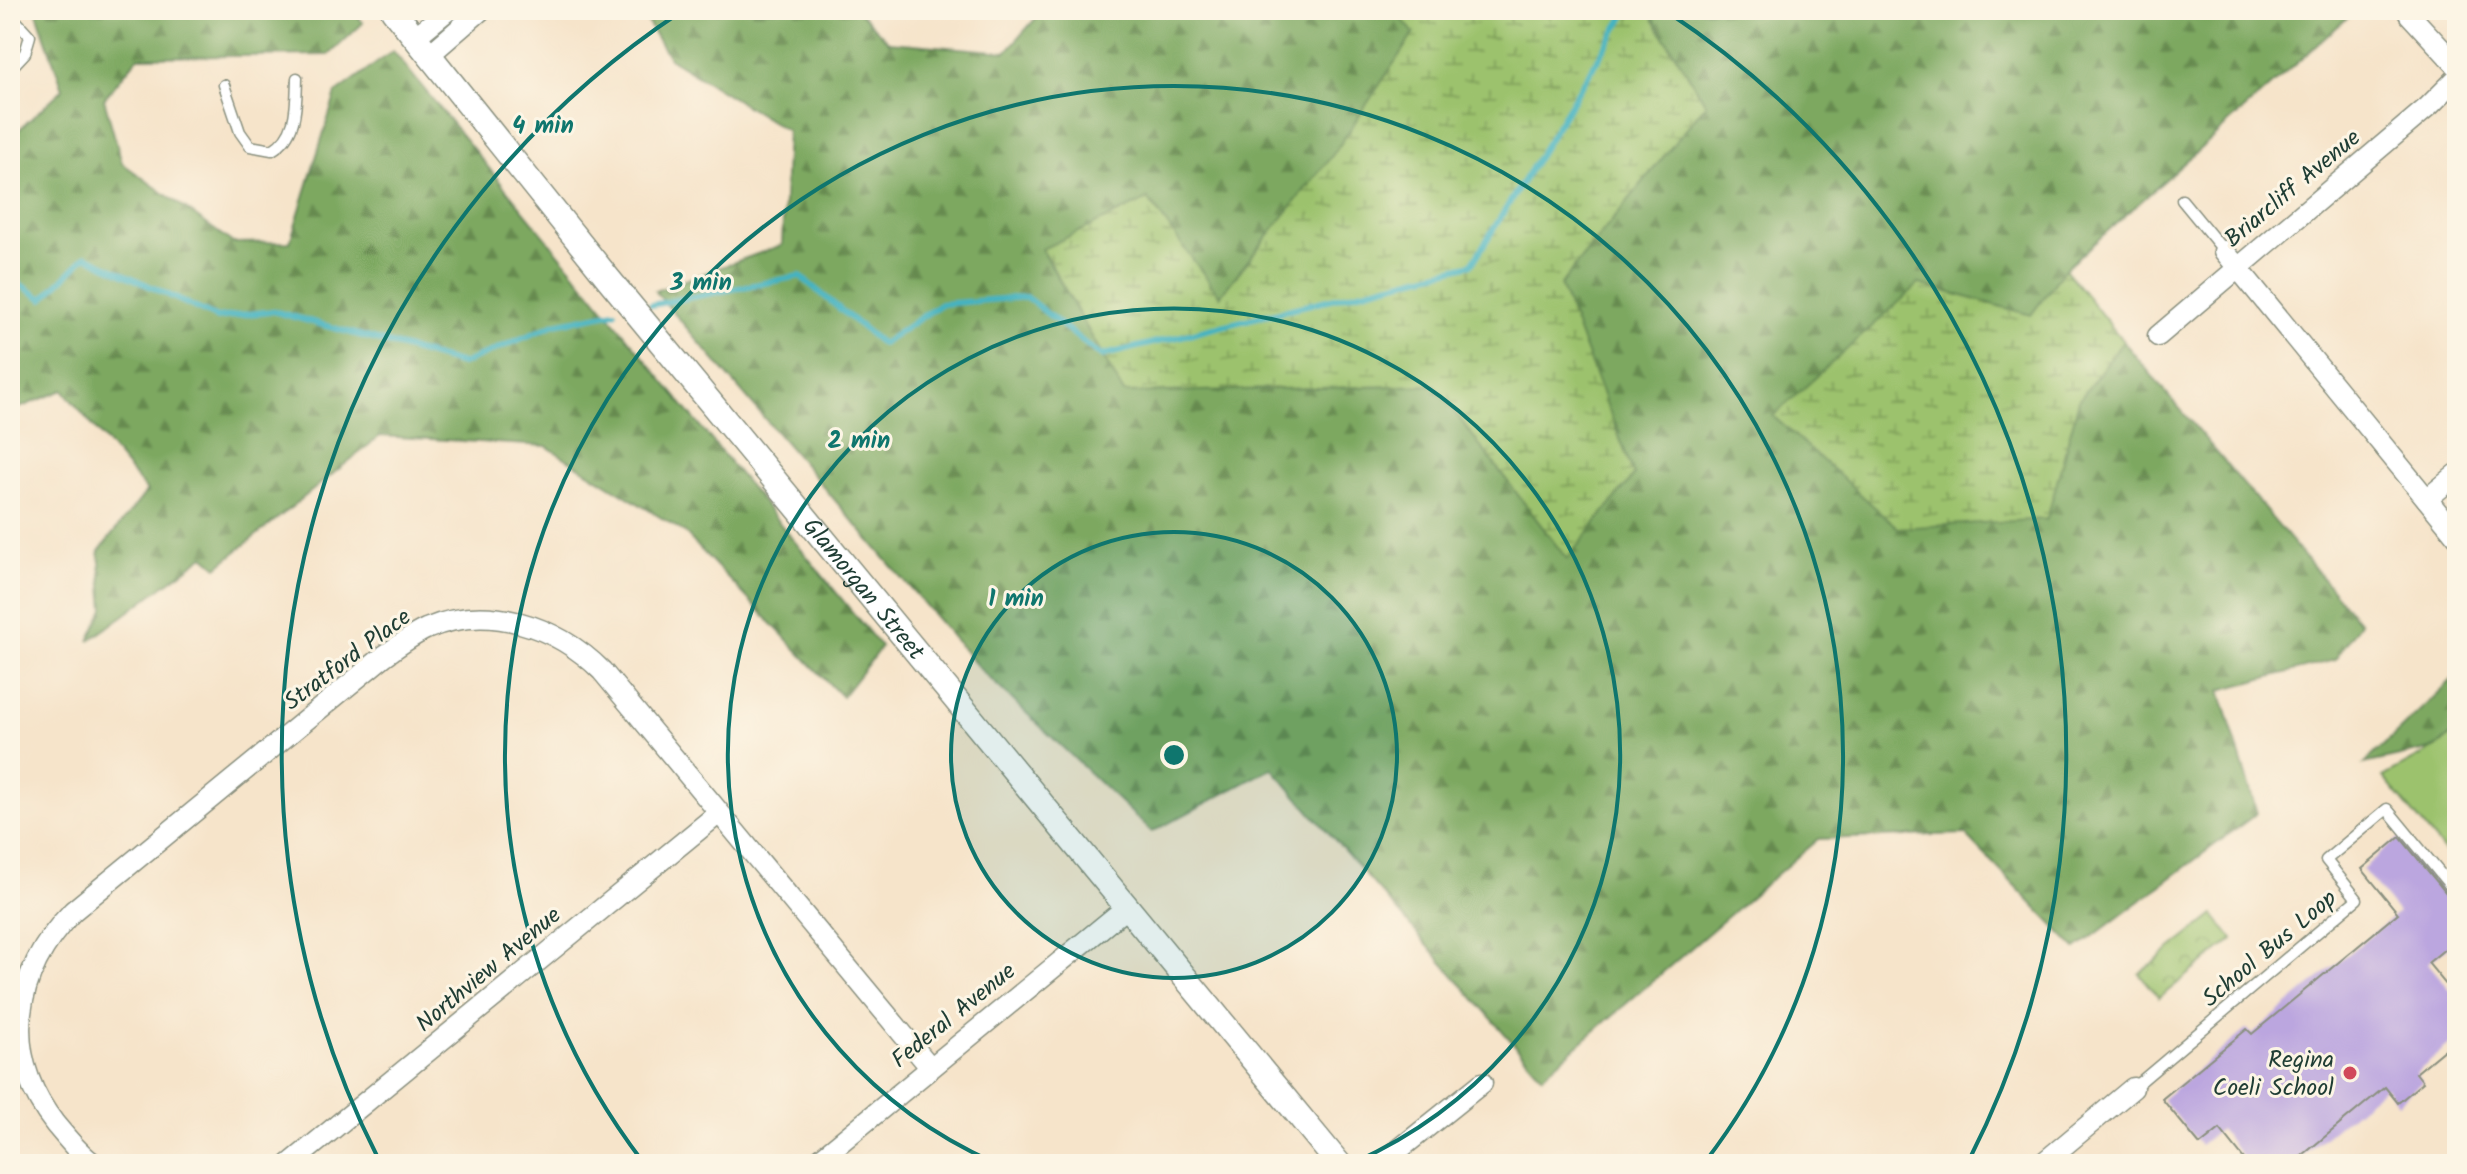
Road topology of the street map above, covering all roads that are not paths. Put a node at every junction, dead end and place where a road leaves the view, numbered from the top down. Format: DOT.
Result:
graph roads {
  1 [pos="393,10"];
  2 [pos="448,10"];
  3 [pos="481,10"];
  4 [pos="10,14"];
  5 [pos="2409,14"];
  6 [pos="422,46"];
  7 [pos="2457,66"];
  8 [pos="10,69"];
  9 [pos="297,78"];
  10 [pos="2457,78"];
  11 [pos="224,85"];
  12 [pos="2182,200"];
  13 [pos="2224,251"];
  14 [pos="2237,268"];
  15 [pos="2158,336"];
  16 [pos="2457,474"];
  17 [pos="2427,499"];
  18 [pos="2457,536"];
  19 [pos="719,813"];
  20 [pos="2457,894"];
  21 [pos="1127,907"];
  22 [pos="930,1067"];
  23 [pos="1482,1083"];
  24 [pos="2133,1088"];
  25 [pos="94,1164"];
  26 [pos="290,1164"];
  27 [pos="814,1164"];
  28 [pos="1339,1164"];
  29 [pos="1381,1164"];
  30 [pos="2042,1164"];
  1 -- 6 [label="street, Glamorgan Street"];
  2 -- 6 [label="street"];
  3 -- 6 [label="street"];
  4 -- 8 [label="lane"];
  5 -- 7 [label="street"];
  6 -- 21 [label="street, Glamorgan Street"];
  9 -- 11 [label="lane"];
  10 -- 14 [label="street, Briarcliff Avenue"];
  12 -- 13 [label="lane"];
  13 -- 14 [label="street"];
  14 -- 15 [label="street, Briarcliff Avenue"];
  14 -- 17 [label="street"];
  16 -- 17 [label="street"];
  17 -- 18 [label="street"];
  19 -- 22 [label="street, Stratford Place"];
  19 -- 25 [label="street, Stratford Place"];
  19 -- 26 [label="street, Northview Avenue"];
  20 -- 24 [label="lane, School Bus Loop"];
  21 -- 22 [label="street, Federal Avenue"];
  21 -- 28 [label="street, Glamorgan Street"];
  22 -- 27 [label="street, Federal Avenue"];
  23 -- 29 [label="street"];
  24 -- 30 [label="street"];
}
